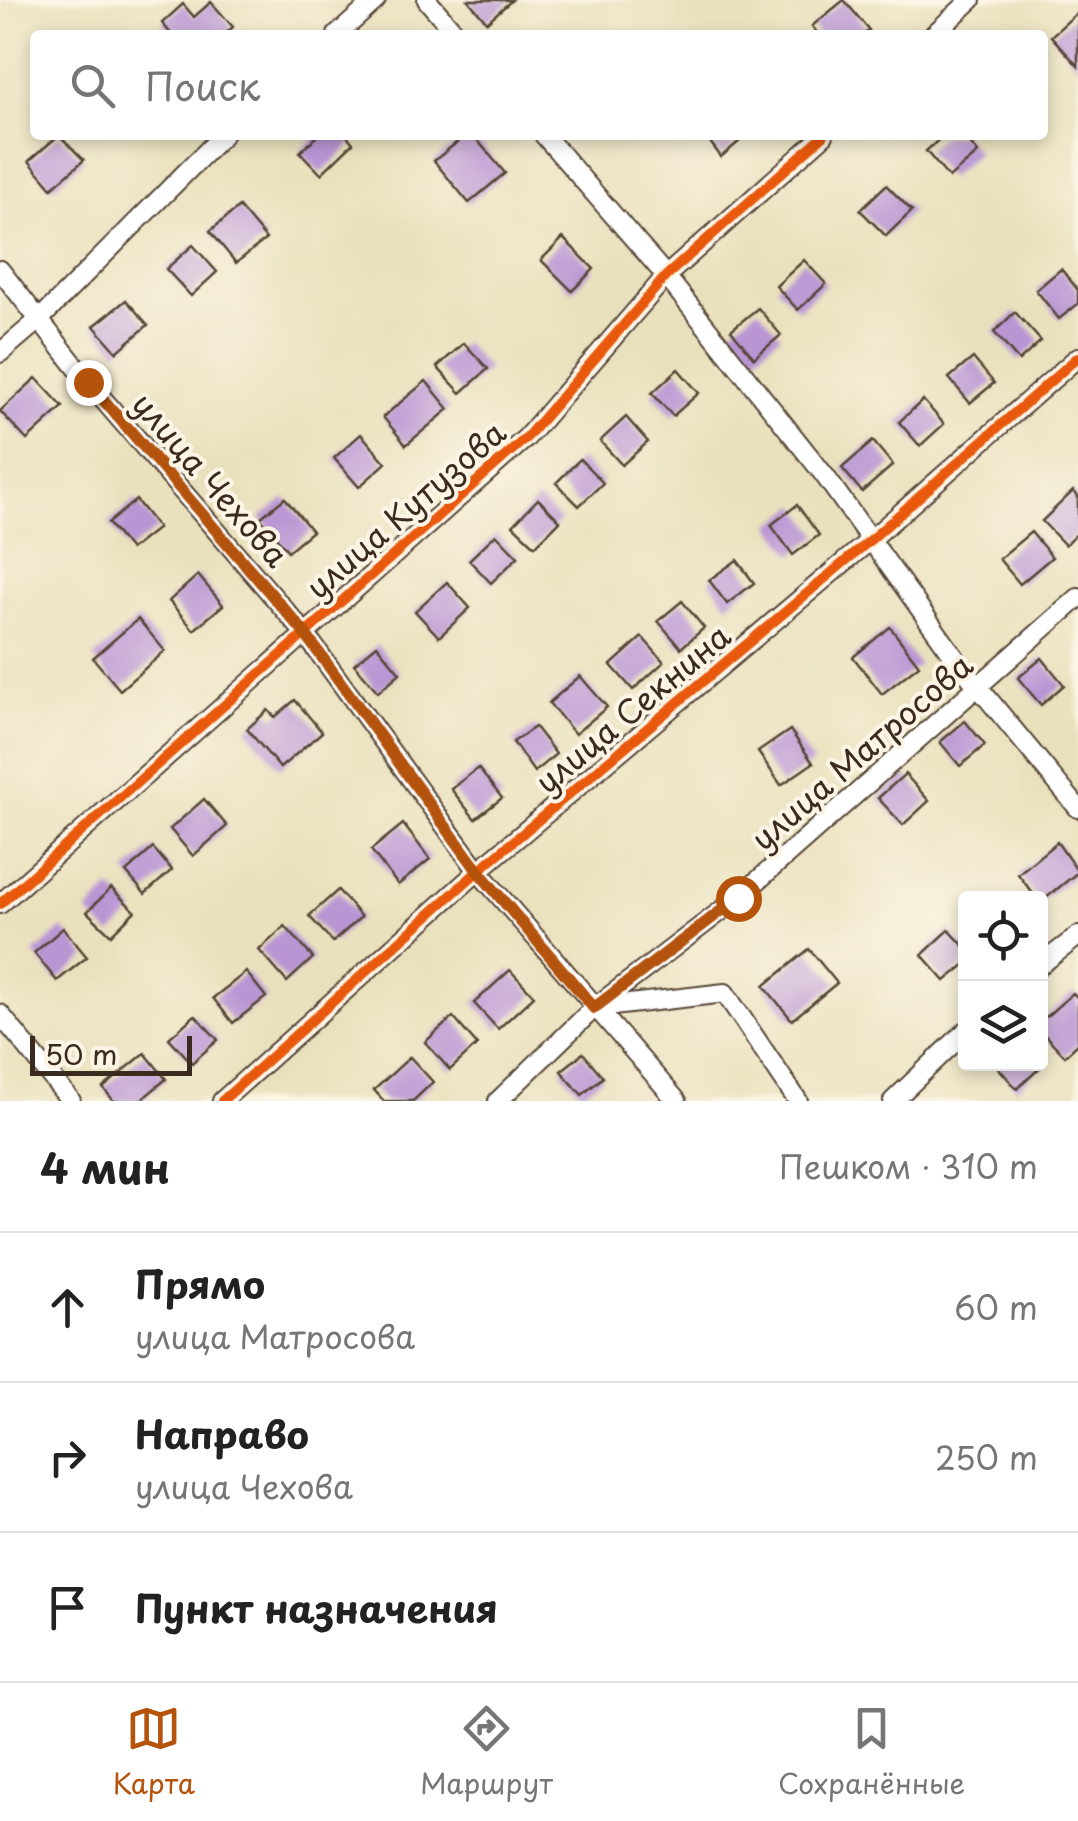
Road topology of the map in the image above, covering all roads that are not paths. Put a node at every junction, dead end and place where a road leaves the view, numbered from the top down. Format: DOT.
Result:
graph roads {
  1 [pos="376,0"];
  2 [pos="426,0"];
  3 [pos="971,0"];
  4 [pos="343,30"];
  5 [pos="453,30"];
  6 [pos="938,30"];
  7 [pos="219,140"];
  8 [pos="548,140"];
  9 [pos="818,140"];
  10 [pos="0,270"];
  11 [pos="666,276"];
  12 [pos="41,318"];
  13 [pos="0,352"];
  14 [pos="1078,357"];
  15 [pos="868,542"];
  16 [pos="1078,598"];
  17 [pos="303,631"];
  18 [pos="979,689"];
  19 [pos="1078,808"];
  20 [pos="478,871"];
  21 [pos="0,904"];
  22 [pos="1078,936"];
  23 [pos="1048,959"];
  24 [pos="594,1008"];
  25 [pos="0,1014"];
  26 [pos="958,1039"];
  27 [pos="70,1101"];
  28 [pos="222,1101"];
  29 [pos="498,1101"];
  30 [pos="678,1101"];
  31 [pos="798,1101"];
  32 [pos="893,1101"];
  1 -- 4 [label="street"];
  2 -- 5 [label="street"];
  3 -- 6 [label="street"];
  7 -- 12 [label="street"];
  8 -- 11 [label="street"];
  9 -- 11 [label="street, улица Кутузова"];
  10 -- 12 [label="street, улица Чехова"];
  11 -- 15 [label="street"];
  11 -- 17 [label="street, улица Кутузова"];
  12 -- 13 [label="street"];
  12 -- 17 [label="street, улица Чехова"];
  14 -- 15 [label="street, улица Секнина"];
  15 -- 18 [label="street"];
  15 -- 20 [label="street, улица Секнина"];
  16 -- 18 [label="street, улица Матросова"];
  17 -- 20 [label="street, улица Чехова"];
  17 -- 21 [label="street, улица Кутузова"];
  18 -- 19 [label="street"];
  18 -- 24 [label="street, улица Матросова"];
  20 -- 24 [label="street, улица Чехова"];
  20 -- 28 [label="street, улица Секнина"];
  22 -- 23 [label="street"];
  24 -- 29 [label="street, улица Матросова"];
  24 -- 30 [label="street, улица Чехова"];
  24 -- 31 [label="street"];
  25 -- 27 [label="street"];
  26 -- 32 [label="street"];
}
